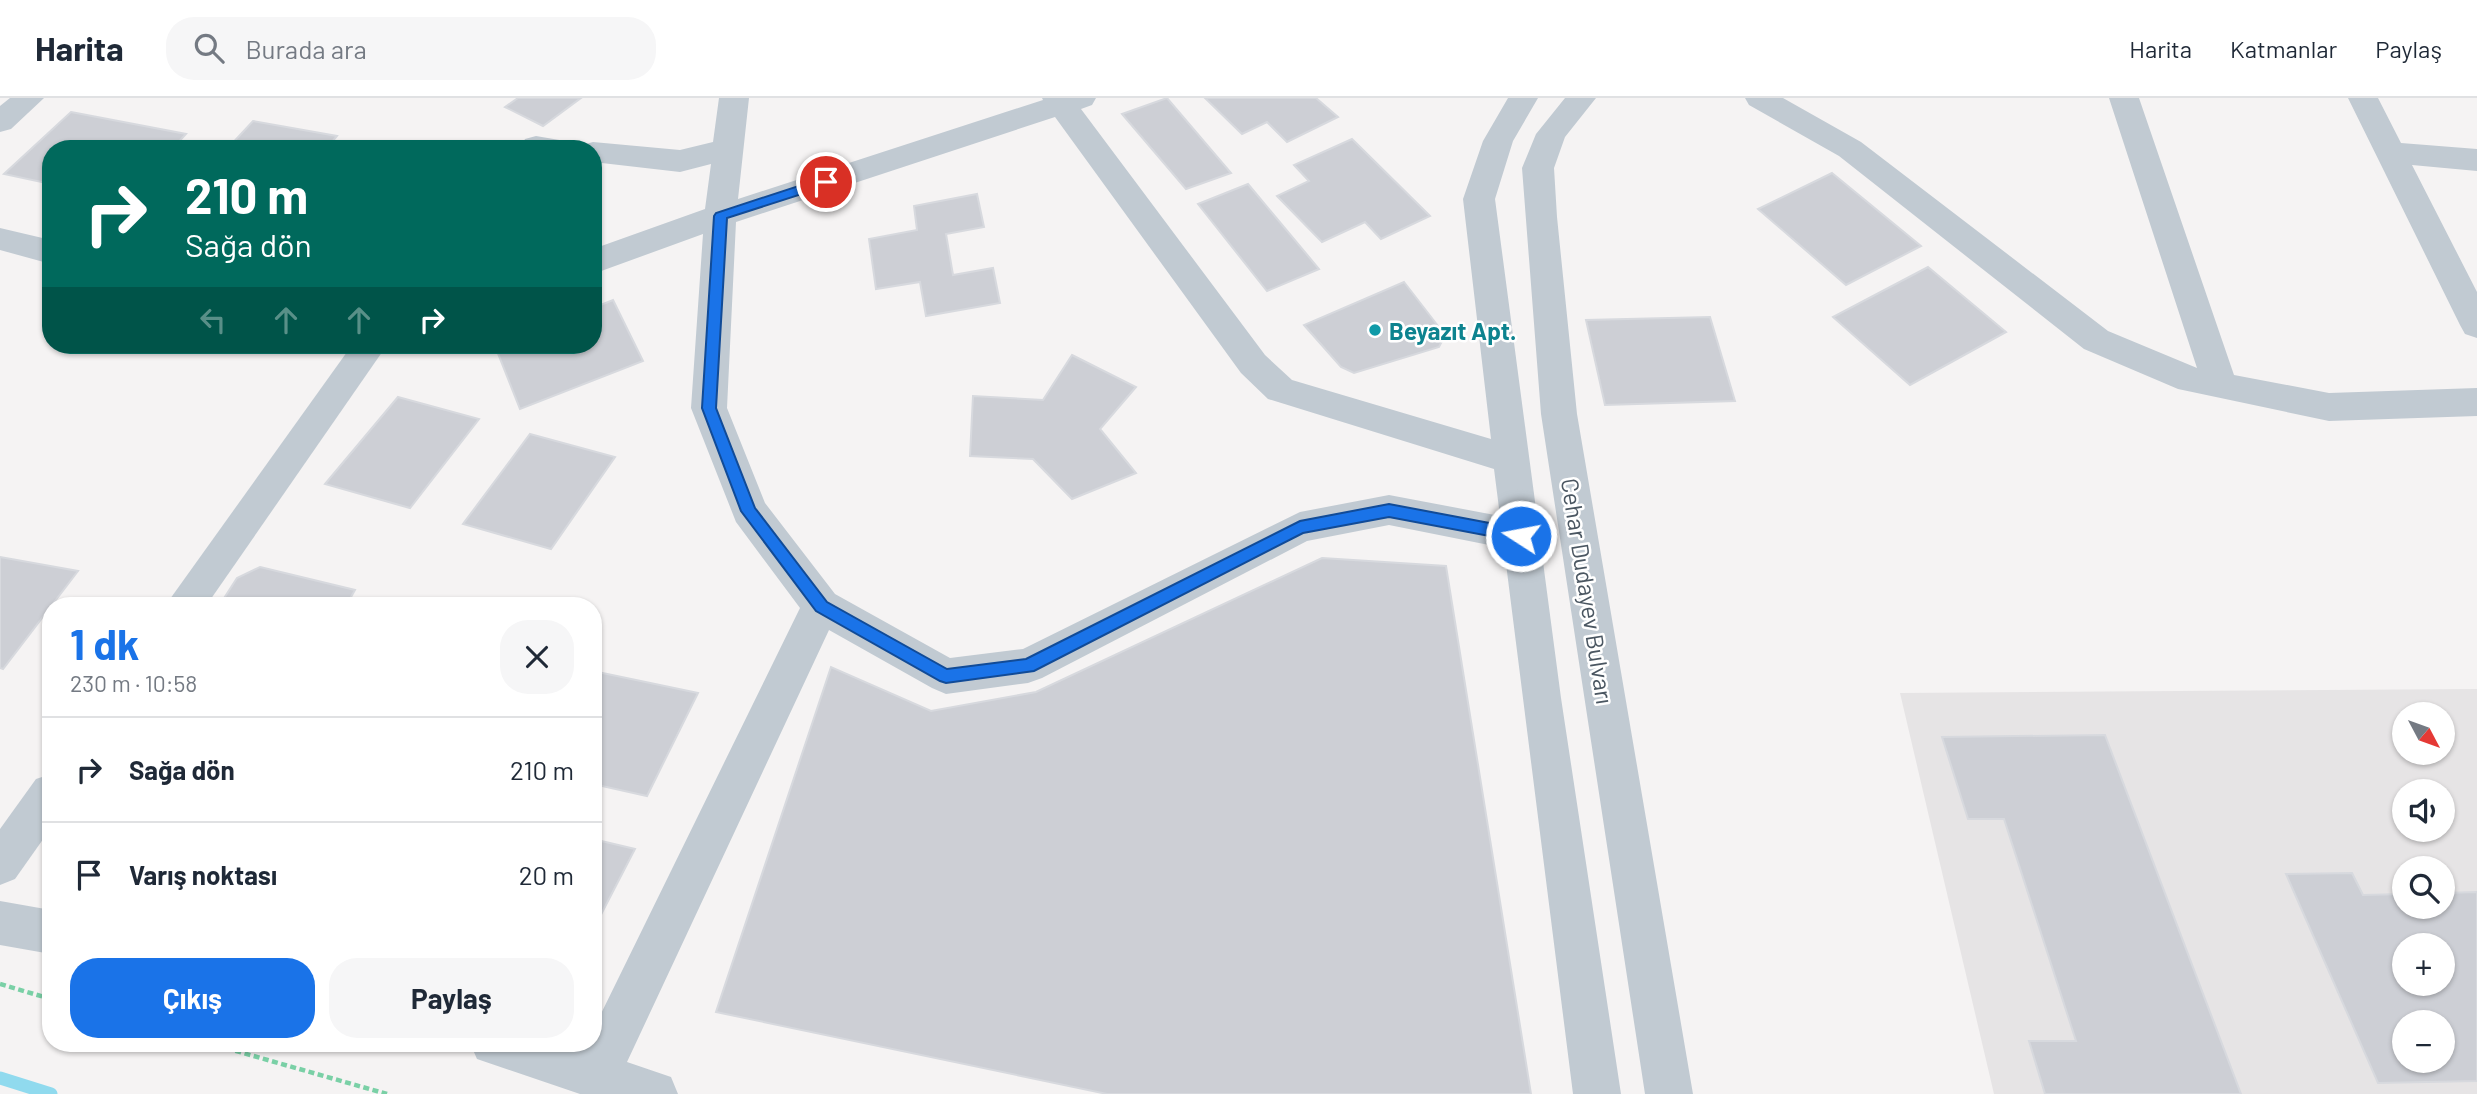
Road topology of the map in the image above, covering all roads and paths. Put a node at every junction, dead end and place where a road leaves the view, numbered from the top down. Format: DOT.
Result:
graph roads {
  1 [pos="29,98"];
  2 [pos="734,98"];
  3 [pos="1523,98"];
  4 [pos="1581,98"];
  5 [pos="1759,98"];
  6 [pos="2124,98"];
  7 [pos="2363,98"];
  8 [pos="1067,101"];
  9 [pos="1812,110"];
  10 [pos="0,122"];
  11 [pos="728,149"];
  12 [pos="602,153"];
  13 [pos="2390,153"];
  14 [pos="2477,160"];
  15 [pos="720,216"];
  16 [pos="0,239"];
  17 [pos="42,250"];
  18 [pos="602,259"];
  19 [pos="2477,325"];
  20 [pos="364,354"];
  21 [pos="2220,386"];
  22 [pos="2477,402"];
  23 [pos="1512,460"];
  24 [pos="1521,536"];
  25 [pos="190,597"];
  26 [pos="821,606"];
  27 [pos="42,806"];
  28 [pos="0,864"];
  29 [pos="0,923"];
  30 [pos="42,930"];
  31 [pos="0,984"];
  32 [pos="42,996"];
  33 [pos="240,1052"];
  34 [pos="522,1052"];
  35 [pos="596,1075"];
  36 [pos="387,1094"];
  37 [pos="654,1094"];
  38 [pos="1597,1094"];
  39 [pos="1670,1094"];
  1 -- 10 [label="street"];
  2 -- 11 [label="street"];
  3 -- 23 [label="street"];
  4 -- 39 [label="street, Cehar Dudayev Bulvarı"];
  5 -- 9 [label="street"];
  6 -- 21 [label="street"];
  7 -- 13 [label="street"];
  8 -- 15 [label="street"];
  8 -- 23 [label="street"];
  9 -- 21 [label="street"];
  11 -- 12 [label="street"];
  11 -- 15 [label="street"];
  13 -- 14 [label="street"];
  13 -- 19 [label="street"];
  15 -- 18 [label="street"];
  15 -- 26 [label="street"];
  16 -- 17 [label="street"];
  20 -- 25 [label="street"];
  21 -- 22 [label="street"];
  23 -- 24 [label="street"];
  24 -- 26 [label="street"];
  24 -- 38 [label="street"];
  26 -- 35 [label="street"];
  27 -- 28 [label="street"];
  29 -- 30 [label="street"];
  31 -- 32 [label="path"];
  33 -- 36 [label="path"];
  34 -- 35 [label="street"];
  35 -- 37 [label="street"];
}
